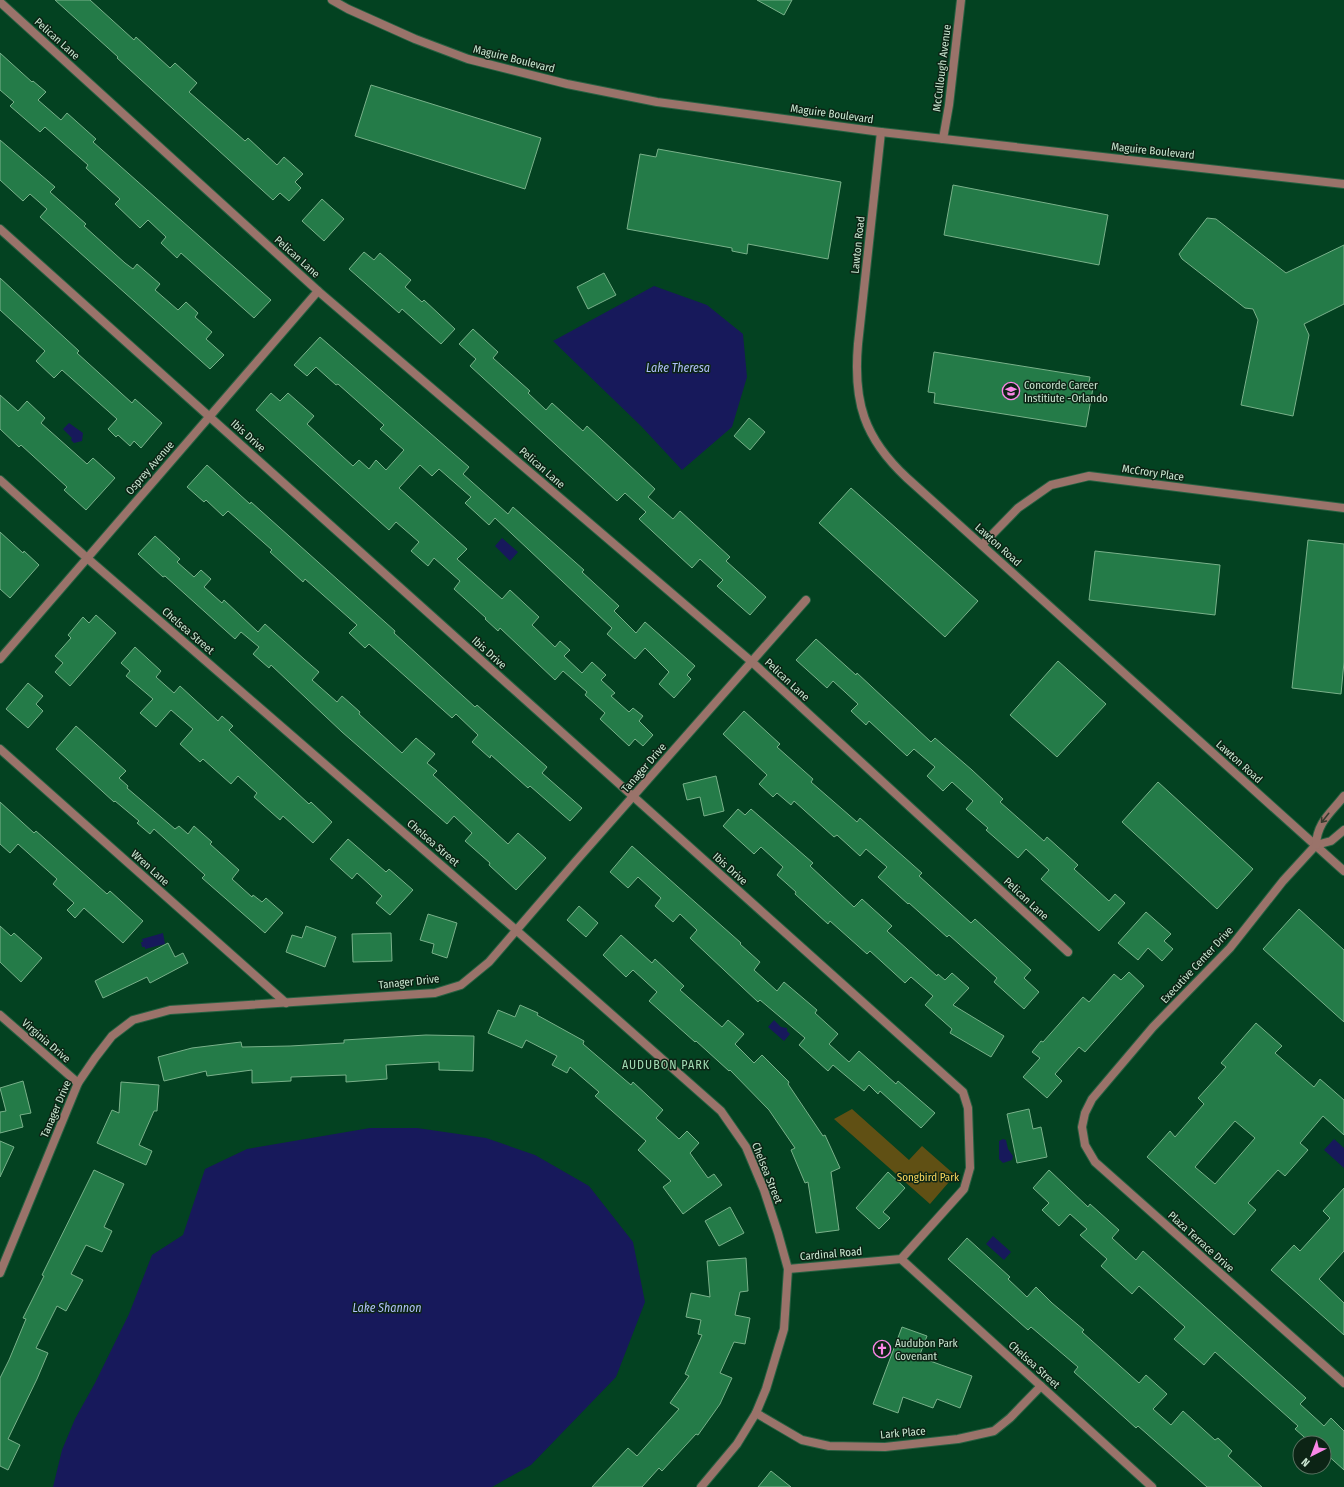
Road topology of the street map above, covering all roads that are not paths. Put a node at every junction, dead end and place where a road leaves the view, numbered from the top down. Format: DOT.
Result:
graph roads {
  1 [pos="332,0"];
  2 [pos="961,0"];
  3 [pos="0,2"];
  4 [pos="881,132"];
  5 [pos="943,139"];
  6 [pos="1344,184"];
  7 [pos="0,229"];
  8 [pos="318,291"];
  9 [pos="209,416"];
  10 [pos="0,480"];
  11 [pos="1344,508"];
  12 [pos="982,545"];
  13 [pos="87,558"];
  14 [pos="806,600"];
  15 [pos="0,659"];
  16 [pos="752,662"];
  17 [pos="0,749"];
  18 [pos="1344,796"];
  19 [pos="633,797"];
  20 [pos="1344,830"];
  21 [pos="1316,845"];
  22 [pos="1344,871"];
  23 [pos="516,930"];
  24 [pos="1068,952"];
  25 [pos="286,1003"];
  26 [pos="0,1015"];
  27 [pos="78,1083"];
  28 [pos="1092,1099"];
  29 [pos="901,1259"];
  30 [pos="788,1269"];
  31 [pos="0,1273"];
  32 [pos="1344,1383"];
  33 [pos="1041,1386"];
  34 [pos="756,1413"];
  35 [pos="701,1487"];
  36 [pos="1152,1487"];
  1 -- 4 [label="street, Maguire Boulevard"];
  2 -- 5 [label="street, McCullough Avenue"];
  3 -- 8 [label="street, Pelican Lane"];
  4 -- 5 [label="street, Maguire Boulevard"];
  4 -- 12 [label="street, Lawton Road"];
  5 -- 6 [label="street, Maguire Boulevard"];
  7 -- 9 [label="street, Ibis Drive"];
  8 -- 9 [label="street, Osprey Avenue"];
  8 -- 16 [label="street, Pelican Lane"];
  9 -- 13 [label="street, Osprey Avenue"];
  9 -- 19 [label="street, Ibis Drive"];
  10 -- 13 [label="street, Chelsea Street"];
  11 -- 12 [label="street, McCrory Place"];
  12 -- 21 [label="street, Lawton Road"];
  13 -- 15 [label="street, Osprey Avenue"];
  13 -- 23 [label="street, Chelsea Street"];
  14 -- 16 [label="street, Tanager Drive"];
  16 -- 19 [label="street, Tanager Drive"];
  16 -- 24 [label="street, Pelican Lane"];
  17 -- 25 [label="street, Wren Lane"];
  18 -- 21 [label="street, one-way"];
  19 -- 23 [label="street, Tanager Drive"];
  19 -- 29 [label="street, Ibis Drive"];
  20 -- 21 [label="street, Executive Center Drive"];
  21 -- 22 [label="street, Lawton Road"];
  21 -- 28 [label="street, Executive Center Drive"];
  23 -- 25 [label="street, Tanager Drive"];
  23 -- 30 [label="street, Chelsea Street"];
  25 -- 27 [label="street, Tanager Drive"];
  26 -- 27 [label="street, Virginia Drive"];
  27 -- 31 [label="street, Tanager Drive"];
  28 -- 32 [label="street, Plaza Terrace Drive"];
  29 -- 30 [label="street, Cardinal Road"];
  29 -- 33 [label="street, Chelsea Street"];
  30 -- 34 [label="street, Cardinal Road"];
  33 -- 34 [label="street, Lark Place"];
  33 -- 36 [label="street, Chelsea Street"];
  34 -- 35 [label="street, Cardinal Road"];
}
